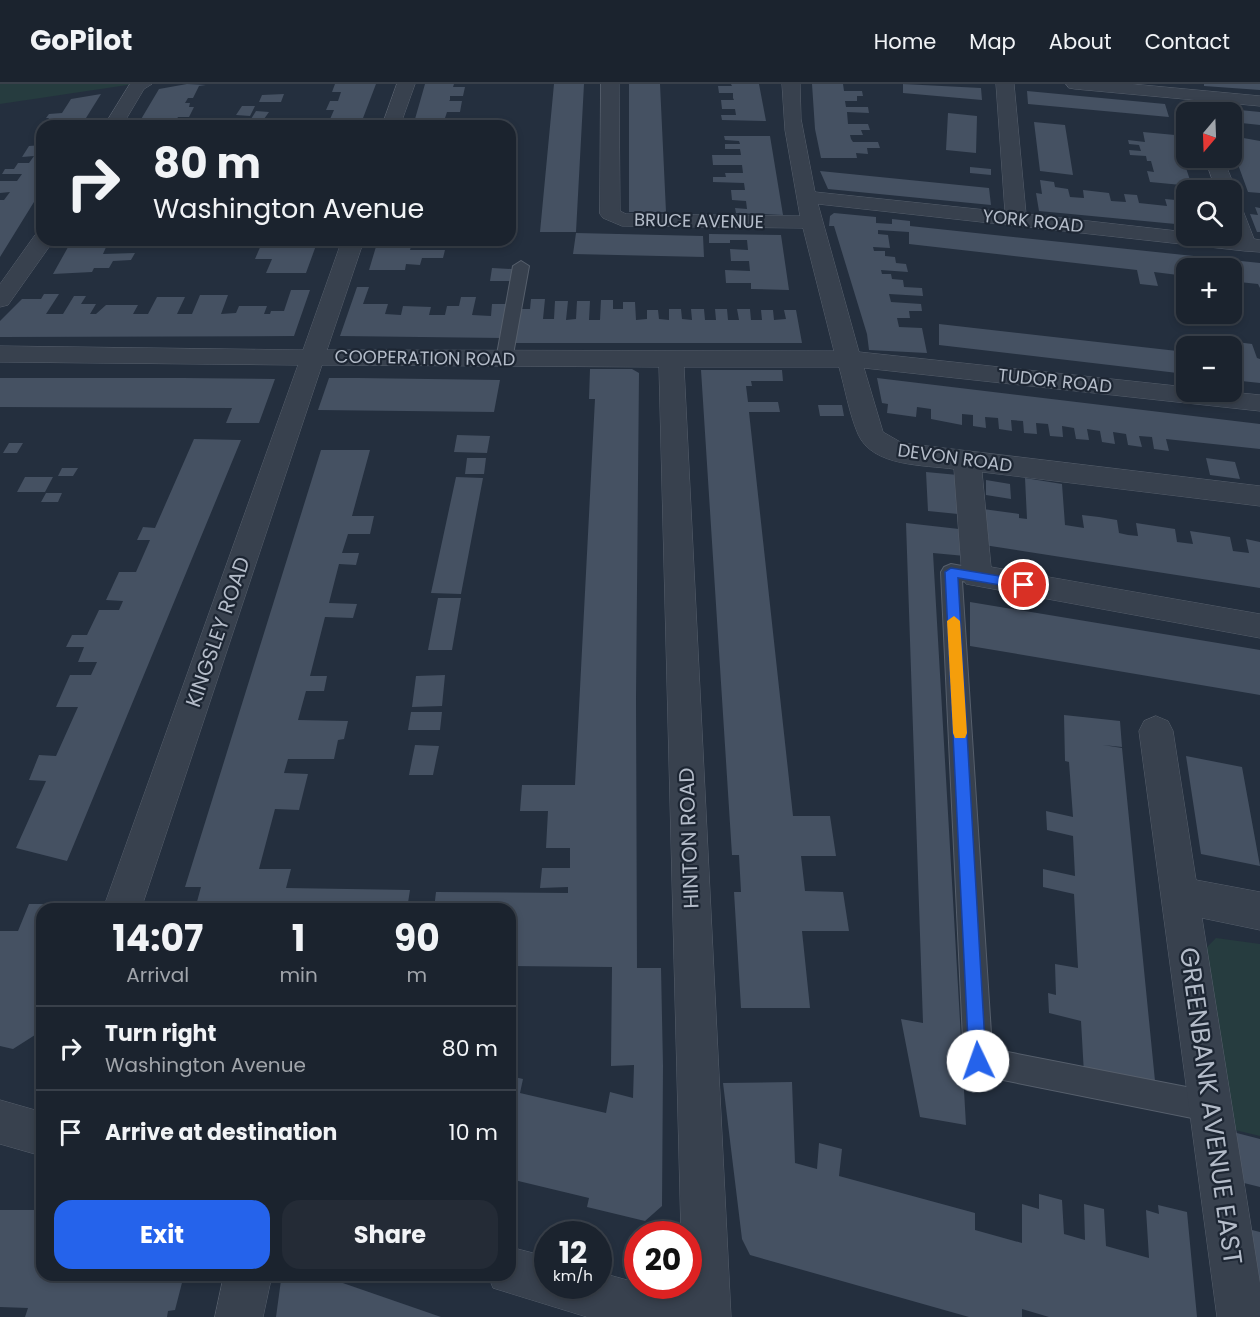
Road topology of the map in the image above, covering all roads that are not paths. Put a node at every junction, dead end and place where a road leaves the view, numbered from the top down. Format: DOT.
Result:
graph roads {
  1 [pos="143,84"];
  2 [pos="406,84"];
  3 [pos="610,84"];
  4 [pos="791,84"];
  5 [pos="1005,84"];
  6 [pos="1075,84"];
  7 [pos="1260,101"];
  8 [pos="1183,102"];
  9 [pos="1238,102"];
  10 [pos="117,120"];
  11 [pos="393,120"];
  12 [pos="809,209"];
  13 [pos="1016,218"];
  14 [pos="1242,227"];
  15 [pos="39,246"];
  16 [pos="351,246"];
  17 [pos="1252,246"];
  18 [pos="520,266"];
  19 [pos="0,300"];
  20 [pos="0,354"];
  21 [pos="313,356"];
  22 [pos="850,359"];
  23 [pos="504,360"];
  24 [pos="671,360"];
  25 [pos="1260,403"];
  26 [pos="967,461"];
  27 [pos="1260,496"];
  28 [pos="977,576"];
  29 [pos="1260,626"];
  30 [pos="1156,731"];
  31 [pos="1182,895"];
  32 [pos="124,903"];
  33 [pos="1260,911"];
  34 [pos="1212,1107"];
  35 [pos="0,1122"];
  36 [pos="36,1132"];
  37 [pos="516,1273"];
  38 [pos="534,1277"];
  39 [pos="247,1281"];
  40 [pos="609,1299"];
  41 [pos="238,1317"];
  42 [pos="674,1317"];
  43 [pos="707,1317"];
  44 [pos="1240,1317"];
  1 -- 10 [label="street"];
  2 -- 11 [label="street"];
  3 -- 12 [label="street, BRUCE AVENUE"];
  4 -- 12 [label="street, DEVON ROAD"];
  5 -- 13 [label="street"];
  6 -- 8 [label="street"];
  7 -- 9 [label="street"];
  12 -- 13 [label="street, YORK ROAD"];
  12 -- 22 [label="street, DEVON ROAD"];
  13 -- 17 [label="street, YORK ROAD"];
  14 -- 17 [label="street"];
  15 -- 19 [label="street"];
  16 -- 21 [label="street, KINGSLEY ROAD"];
  18 -- 23 [label="lane"];
  20 -- 21 [label="street, COOPERATION ROAD"];
  21 -- 23 [label="street, COOPERATION ROAD"];
  21 -- 32 [label="street, KINGSLEY ROAD"];
  22 -- 24 [label="street, COOPERATION ROAD"];
  22 -- 25 [label="street, TUDOR ROAD"];
  22 -- 26 [label="street, DEVON ROAD"];
  23 -- 24 [label="street, COOPERATION ROAD"];
  24 -- 43 [label="street, HINTON ROAD"];
  26 -- 27 [label="street, DEVON ROAD"];
  26 -- 28 [label="street"];
  28 -- 29 [label="street"];
  28 -- 34 [label="lane"];
  30 -- 31 [label="street, GREENBANK AVENUE EAST"];
  31 -- 33 [label="street"];
  31 -- 34 [label="street, GREENBANK AVENUE EAST"];
  34 -- 44 [label="street, GREENBANK AVENUE EAST"];
  35 -- 36 [label="street"];
  37 -- 38 [label="street"];
  39 -- 41 [label="street"];
  40 -- 42 [label="street"];
}
